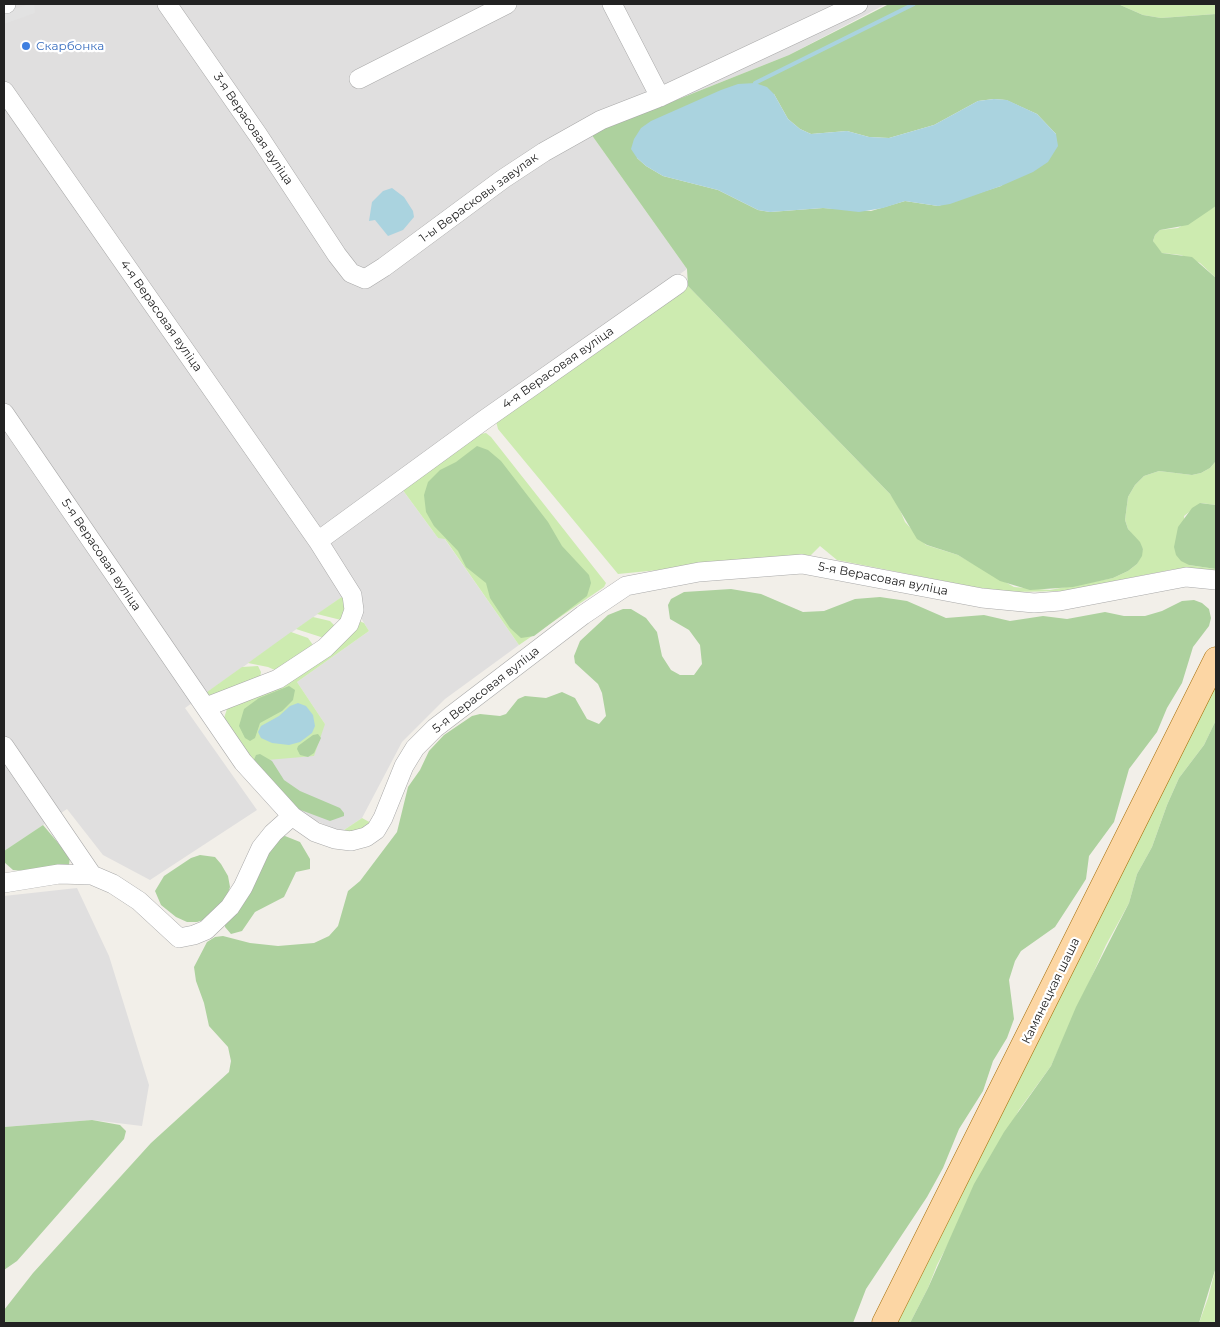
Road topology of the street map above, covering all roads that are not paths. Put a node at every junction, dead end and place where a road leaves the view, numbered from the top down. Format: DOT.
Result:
graph roads {
  1 [pos="167,4"];
  2 [pos="507,4"];
  3 [pos="612,4"];
  4 [pos="858,4"];
  5 [pos="359,79"];
  6 [pos="4,92"];
  7 [pos="660,97"];
  8 [pos="337,255"];
  9 [pos="678,284"];
  10 [pos="4,413"];
  11 [pos="318,541"];
  12 [pos="1216,580"];
  13 [pos="1216,659"];
  14 [pos="206,707"];
  15 [pos="4,746"];
  16 [pos="292,816"];
  17 [pos="92,875"];
  18 [pos="4,883"];
  19 [pos="884,1323"];
  1 -- 8 [label="street, 3-я Верасовая вуліца"];
  2 -- 5 [label="street"];
  3 -- 7 [label="street"];
  4 -- 7 [label="street, 1-ы Верасковы завулак"];
  6 -- 11 [label="street, 4-я Верасовая вуліца"];
  7 -- 8 [label="street, 1-ы Верасковы завулак"];
  9 -- 11 [label="street, 4-я Верасовая вуліца"];
  10 -- 14 [label="street, 5-я Верасовая вуліца"];
  11 -- 14 [label="street, 4-я Верасовая вуліца"];
  12 -- 16 [label="street, 5-я Верасовая вуліца"];
  13 -- 19 [label="main road, Камянецкая шаша"];
  14 -- 16 [label="street, 5-я Верасовая вуліца"];
  15 -- 17 [label="street"];
  16 -- 17 [label="street"];
  17 -- 18 [label="street"];
}
